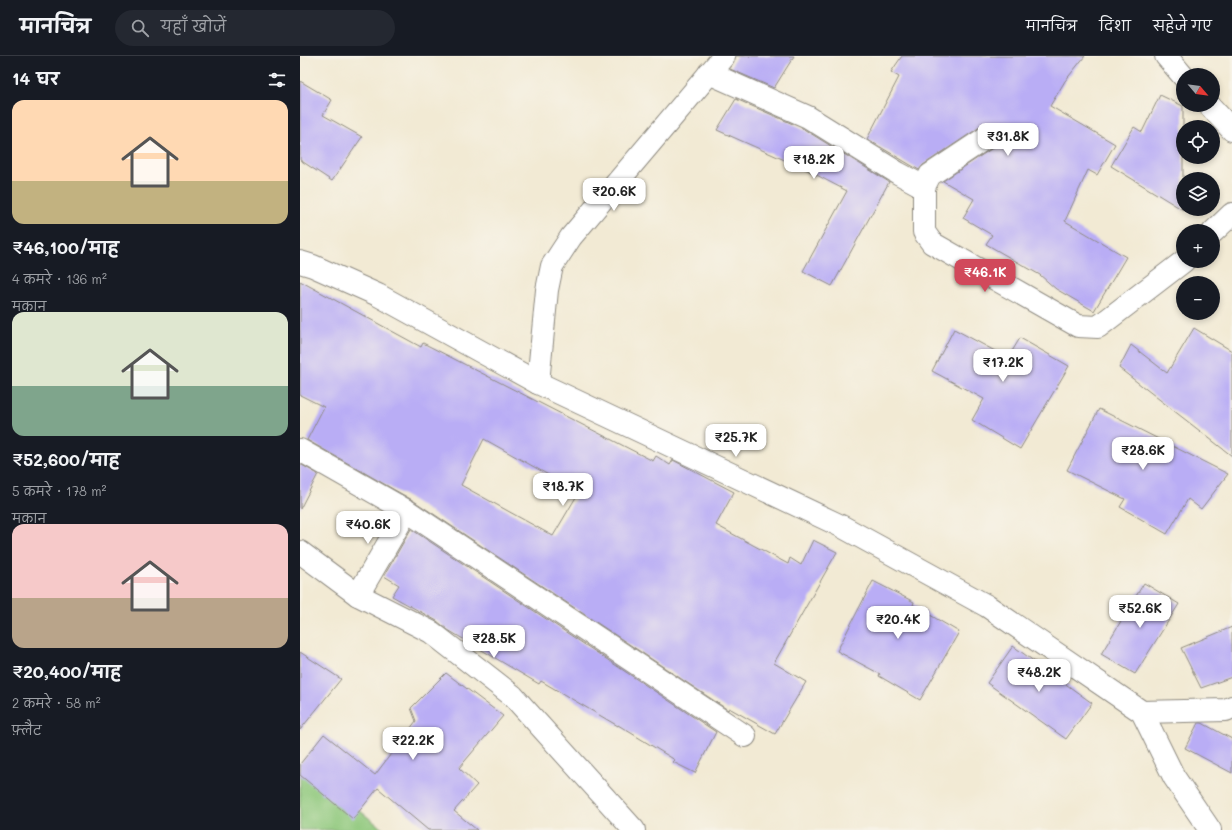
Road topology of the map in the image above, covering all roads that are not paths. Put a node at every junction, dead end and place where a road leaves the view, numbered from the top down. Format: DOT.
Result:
graph roads {
  1 [pos="724,56"];
  2 [pos="1166,56"];
  3 [pos="1176,68"];
  4 [pos="709,73"];
  5 [pos="1215,112"];
  6 [pos="1232,130"];
  7 [pos="987,137"];
  8 [pos="924,187"];
  9 [pos="1232,214"];
  10 [pos="1220,225"];
  11 [pos="300,262"];
  12 [pos="1176,267"];
  13 [pos="538,383"];
  14 [pos="300,450"];
  15 [pos="407,511"];
  16 [pos="300,552"];
  17 [pos="358,596"];
  18 [pos="1232,707"];
  19 [pos="1142,712"];
  20 [pos="745,736"];
  21 [pos="634,830"];
  22 [pos="1210,830"];
  1 -- 4 [label="street"];
  2 -- 3 [label="street"];
  4 -- 8 [label="street"];
  4 -- 13 [label="street"];
  5 -- 6 [label="street"];
  7 -- 8 [label="street"];
  8 -- 12 [label="street"];
  9 -- 10 [label="street"];
  11 -- 13 [label="street"];
  13 -- 19 [label="street"];
  14 -- 15 [label="street"];
  15 -- 17 [label="street"];
  15 -- 20 [label="street"];
  16 -- 17 [label="street"];
  17 -- 21 [label="street"];
  18 -- 19 [label="street"];
  19 -- 22 [label="street"];
}
